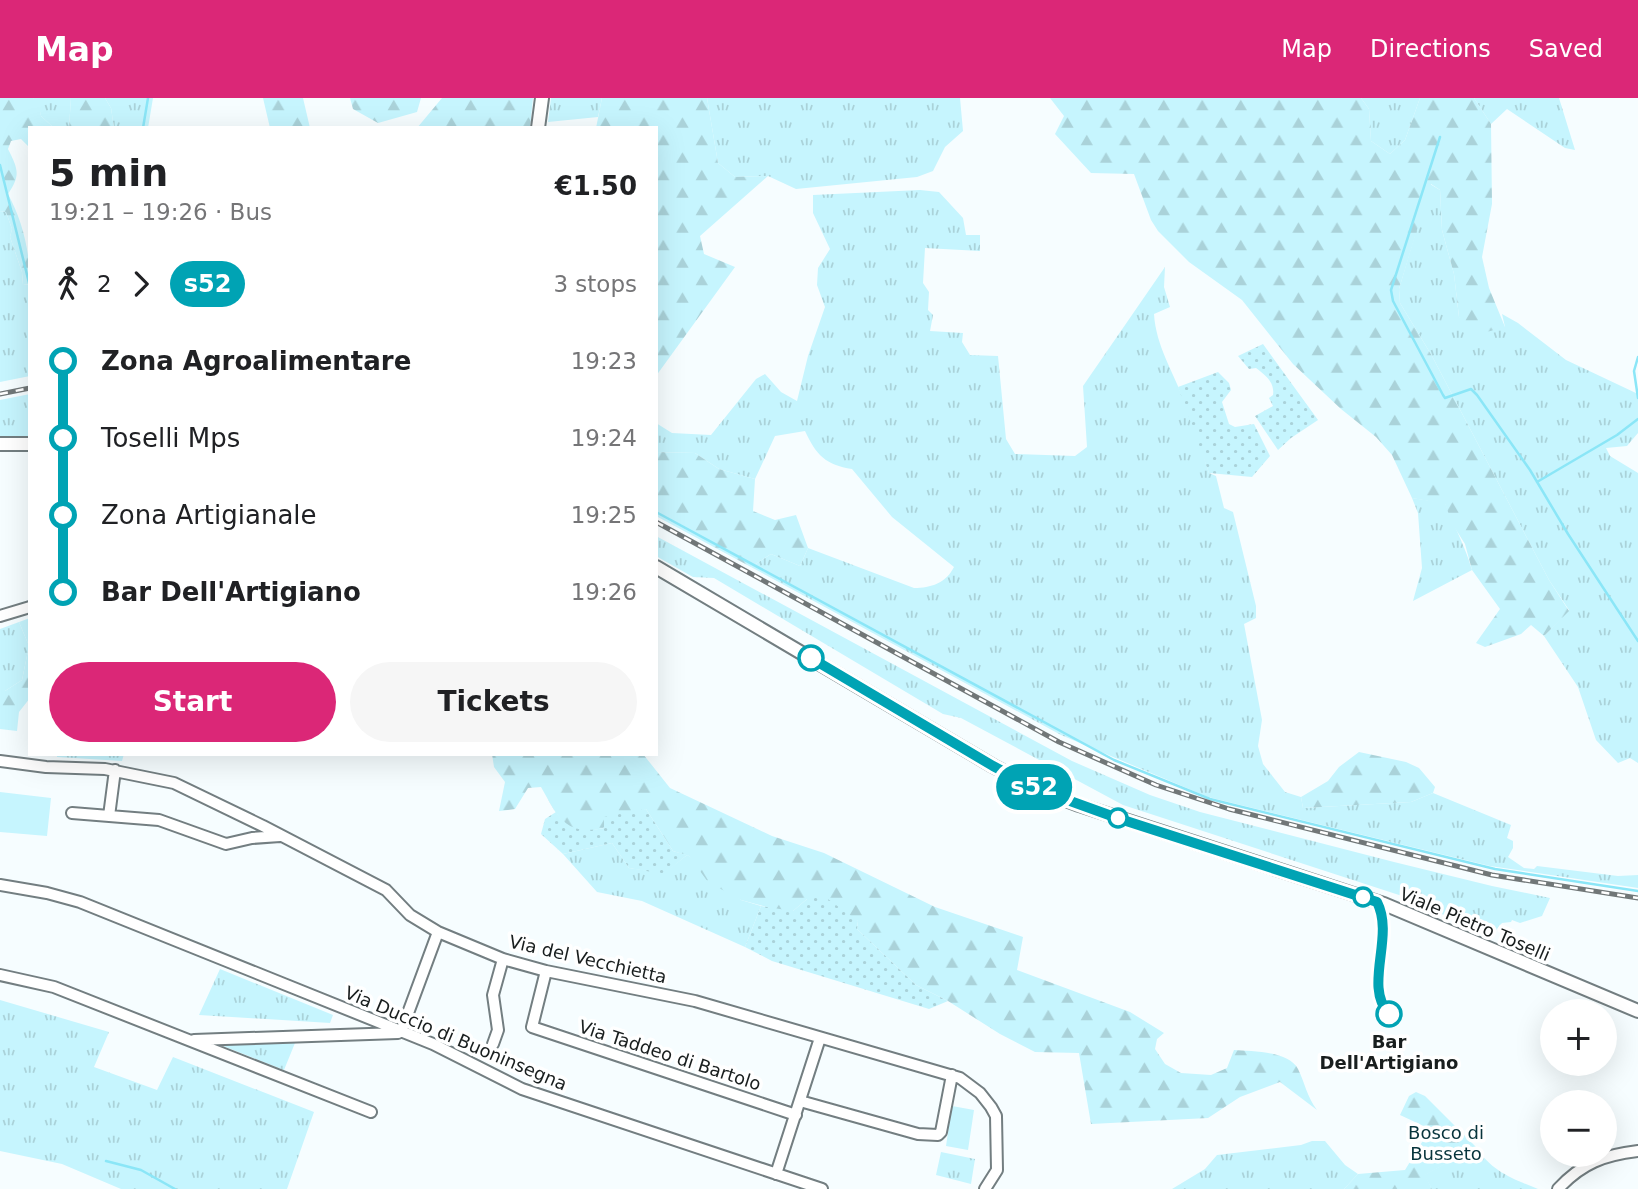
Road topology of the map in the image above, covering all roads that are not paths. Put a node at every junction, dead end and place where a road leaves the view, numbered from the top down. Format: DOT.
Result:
graph roads {
  1 [pos="542,98"];
  2 [pos="538,126"];
  3 [pos="0,444"];
  4 [pos="28,444"];
  5 [pos="658,568"];
  6 [pos="28,608"];
  7 [pos="0,616"];
  8 [pos="0,761"];
  9 [pos="115,770"];
  10 [pos="72,813"];
  11 [pos="109,816"];
  12 [pos="281,836"];
  13 [pos="0,885"];
  14 [pos="438,932"];
  15 [pos="503,959"];
  16 [pos="546,971"];
  17 [pos="0,975"];
  18 [pos="1638,1011"];
  19 [pos="401,1032"];
  20 [pos="820,1038"];
  21 [pos="190,1040"];
  22 [pos="493,1044"];
  23 [pos="952,1075"];
  24 [pos="800,1101"];
  25 [pos="371,1112"];
  26 [pos="796,1115"];
  27 [pos="1638,1151"];
  28 [pos="776,1174"];
  29 [pos="822,1189"];
  30 [pos="985,1189"];
  31 [pos="1558,1189"];
  1 -- 2 [label="main road"];
  3 -- 4 [label="main road"];
  5 -- 18 [label="main road, Viale Pietro Toselli"];
  6 -- 7 [label="street"];
  8 -- 9 [label="street, Via del Vecchietta"];
  9 -- 11 [label="street"];
  9 -- 12 [label="street, Via del Vecchietta"];
  10 -- 11 [label="street"];
  11 -- 12 [label="street"];
  12 -- 14 [label="street, Via del Vecchietta"];
  13 -- 19 [label="street, Via Duccio di Buoninsegna"];
  14 -- 15 [label="street, Via del Vecchietta"];
  14 -- 19 [label="street"];
  15 -- 16 [label="street, Via del Vecchietta"];
  15 -- 22 [label="street"];
  16 -- 20 [label="street, Via del Vecchietta"];
  16 -- 26 [label="street, Via Taddeo di Bartolo"];
  17 -- 21 [label="street"];
  19 -- 21 [label="street"];
  19 -- 28 [label="street, Via Duccio di Buoninsegna"];
  20 -- 23 [label="street, Via del Vecchietta"];
  20 -- 24 [label="street"];
  21 -- 25 [label="street"];
  23 -- 24 [label="street"];
  23 -- 30 [label="street"];
  24 -- 26 [label="street"];
  26 -- 28 [label="street"];
  27 -- 31 [label="street"];
  28 -- 29 [label="street, Via Duccio di Buoninsegna"];
}
